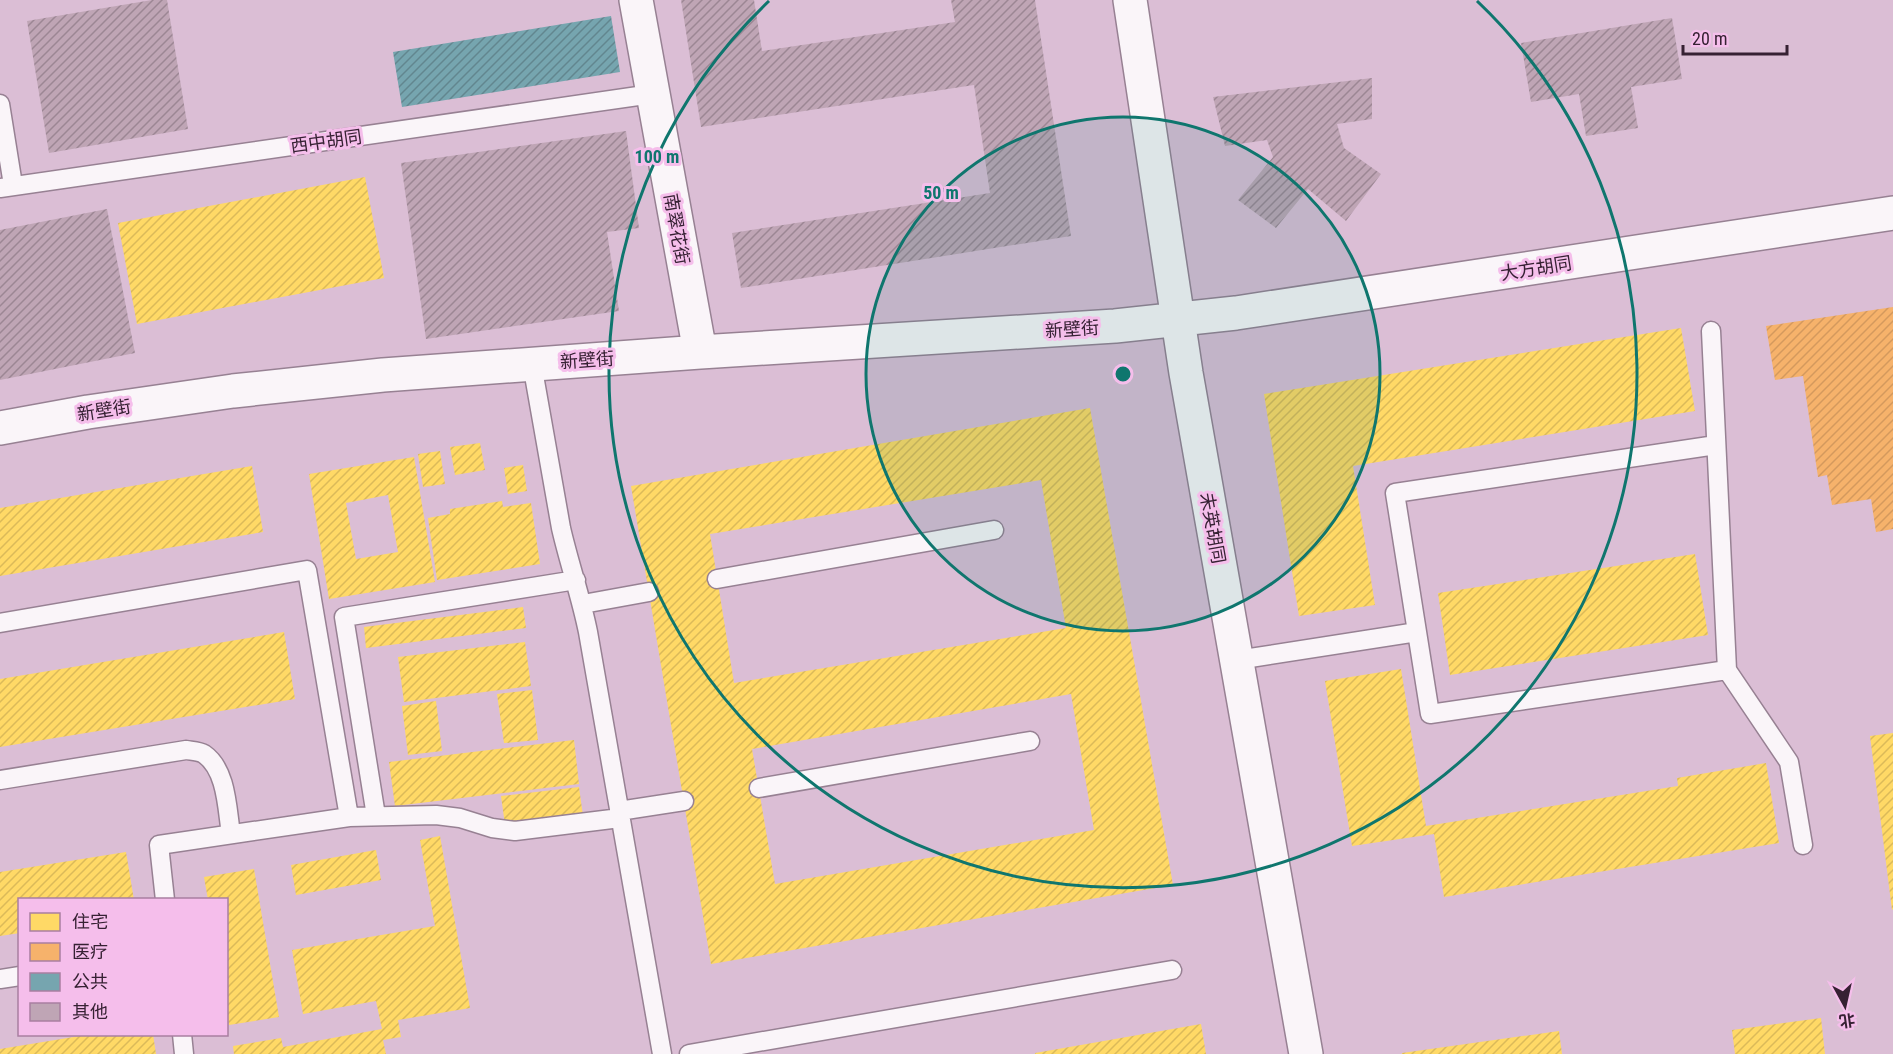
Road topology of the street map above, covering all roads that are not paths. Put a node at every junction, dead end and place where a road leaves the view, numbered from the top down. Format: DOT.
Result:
graph roads {
  1 [pos="636,0"];
  2 [pos="1130,0"];
  3 [pos="652,94"];
  4 [pos="0,104"];
  5 [pos="6,187"];
  6 [pos="1893,213"];
  7 [pos="1178,319"];
  8 [pos="1711,332"];
  9 [pos="700,352"];
  10 [pos="532,364"];
  11 [pos="0,428"];
  12 [pos="1716,446"];
  13 [pos="994,530"];
  14 [pos="717,579"];
  15 [pos="576,580"];
  16 [pos="649,592"];
  17 [pos="582,604"];
  18 [pos="0,623"];
  19 [pos="1417,632"];
  20 [pos="1237,660"];
  21 [pos="1727,670"];
  22 [pos="1030,741"];
  23 [pos="0,780"];
  24 [pos="759,788"];
  25 [pos="684,801"];
  26 [pos="619,814"];
  27 [pos="376,816"];
  28 [pos="349,817"];
  29 [pos="231,834"];
  30 [pos="1803,845"];
  31 [pos="165,898"];
  32 [pos="1172,970"];
  33 [pos="18,976"];
  34 [pos="0,980"];
  35 [pos="182,1036"];
  36 [pos="184,1054"];
  37 [pos="662,1054"];
  38 [pos="689,1054"];
  39 [pos="1306,1054"];
  1 -- 3 [label="street, 南翠花街"];
  2 -- 7 [label="street, 未英胡同"];
  3 -- 5 [label="lane, 西中胡同"];
  3 -- 9 [label="street, 南翠花街"];
  4 -- 5 [label="lane"];
  6 -- 7 [label="street, 大方胡同"];
  7 -- 9 [label="street, 新壁街"];
  7 -- 20 [label="street, 未英胡同"];
  8 -- 12 [label="lane"];
  9 -- 10 [label="street, 新壁街"];
  10 -- 11 [label="street, 新壁街"];
  10 -- 15 [label="lane"];
  12 -- 19 [label="lane"];
  12 -- 21 [label="lane"];
  13 -- 14 [label="lane"];
  15 -- 17 [label="lane"];
  15 -- 27 [label="lane"];
  16 -- 17 [label="lane"];
  17 -- 26 [label="lane"];
  18 -- 28 [label="lane"];
  19 -- 20 [label="lane"];
  19 -- 21 [label="lane"];
  20 -- 39 [label="street, 未英胡同"];
  21 -- 30 [label="lane"];
  22 -- 24 [label="lane"];
  23 -- 29 [label="lane"];
  25 -- 26 [label="lane"];
  26 -- 27 [label="lane"];
  26 -- 37 [label="lane"];
  27 -- 28 [label="lane"];
  28 -- 29 [label="lane"];
  29 -- 31 [label="lane"];
  32 -- 38 [label="lane"];
  33 -- 34 [label="lane"];
  35 -- 36 [label="lane"];
}
